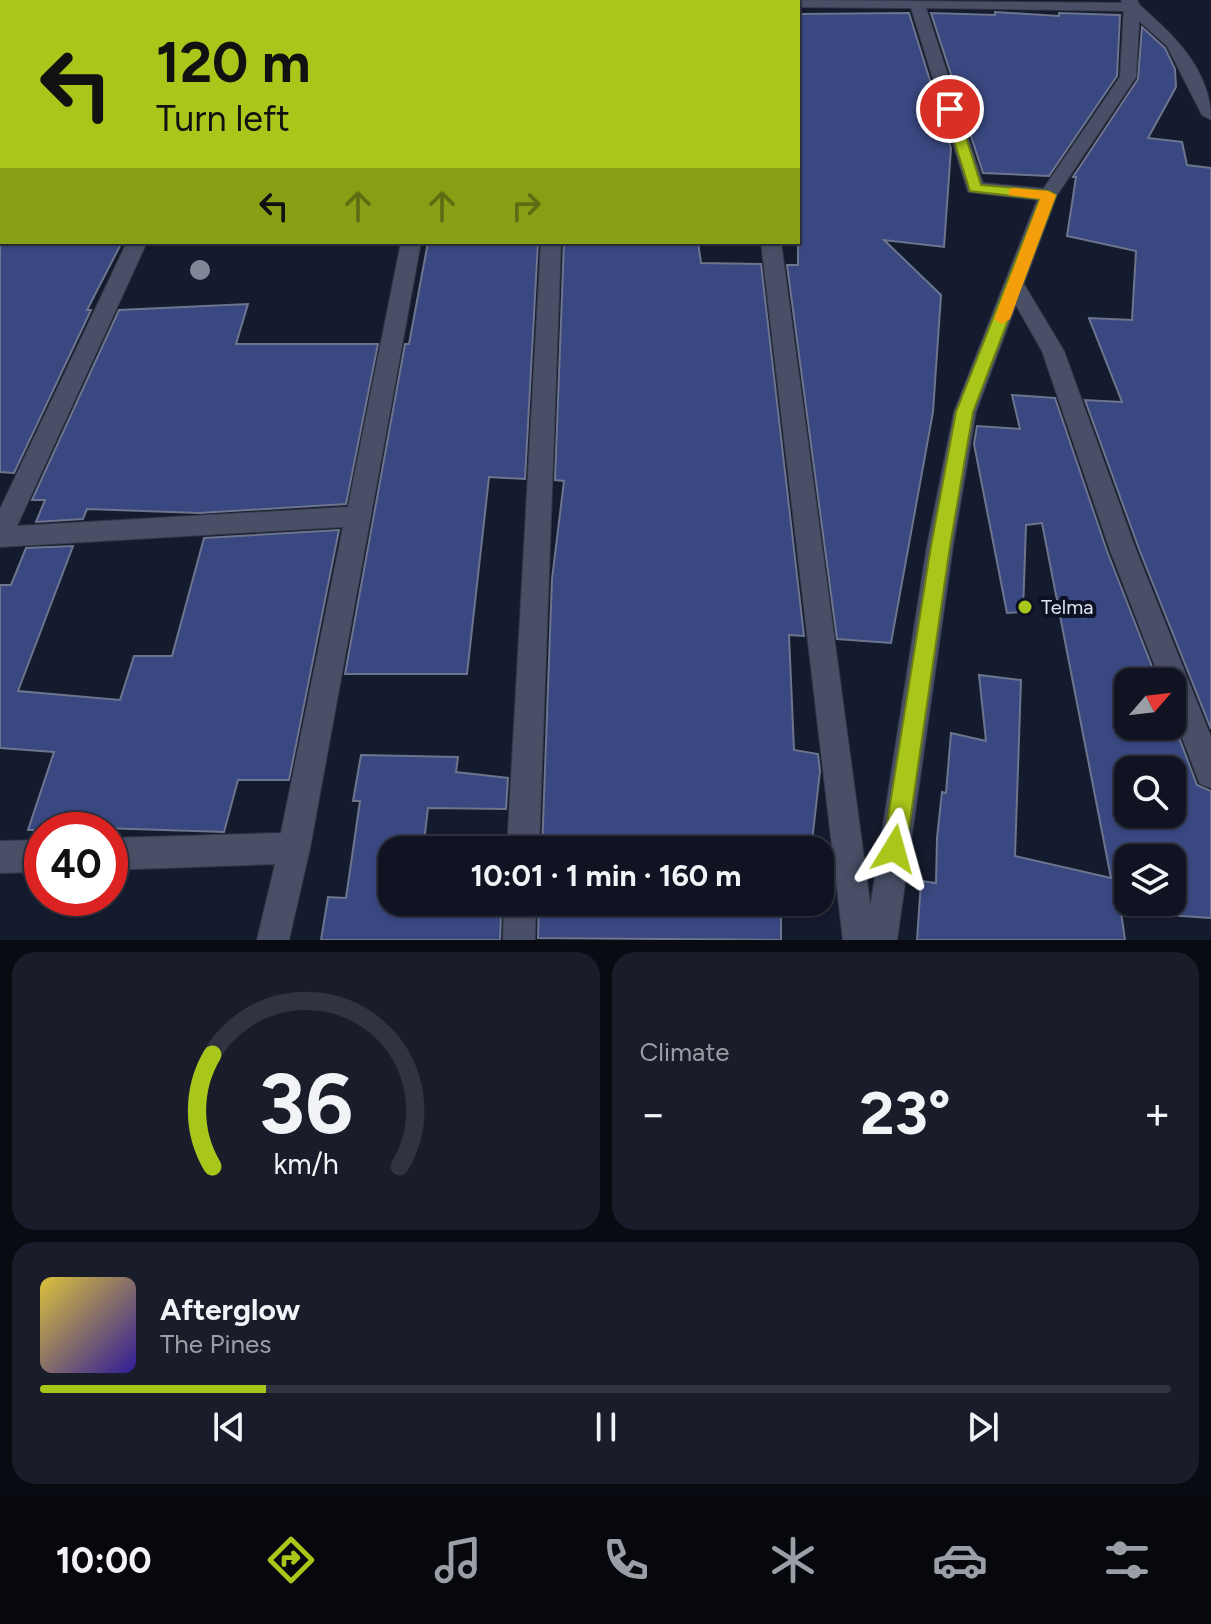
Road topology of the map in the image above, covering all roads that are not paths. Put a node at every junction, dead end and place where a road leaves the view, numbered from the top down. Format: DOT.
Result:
graph roads {
  1 [pos="800,2"];
  2 [pos="917,2"];
  3 [pos="1130,3"];
  4 [pos="1211,115"];
  5 [pos="1048,195"];
  6 [pos="136,244"];
  7 [pos="411,244"];
  8 [pos="551,244"];
  9 [pos="771,244"];
  10 [pos="1015,286"];
  11 [pos="359,516"];
  12 [pos="0,536"];
  13 [pos="1211,774"];
  14 [pos="524,836"];
  15 [pos="294,848"];
  16 [pos="128,853"];
  17 [pos="24,856"];
  18 [pos="0,857"];
  19 [pos="520,916"];
  20 [pos="273,940"];
  21 [pos="519,940"];
  22 [pos="859,940"];
  23 [pos="881,940"];
  1 -- 2 [label="street"];
  2 -- 3 [label="street"];
  2 -- 5 [label="street"];
  3 -- 4 [label="street"];
  3 -- 5 [label="street"];
  5 -- 10 [label="street"];
  6 -- 12 [label="street"];
  7 -- 11 [label="street"];
  8 -- 14 [label="street"];
  9 -- 22 [label="street"];
  10 -- 13 [label="street"];
  10 -- 23 [label="street"];
  11 -- 12 [label="street"];
  11 -- 15 [label="street"];
  15 -- 16 [label="street"];
  15 -- 20 [label="street"];
  17 -- 18 [label="street"];
  19 -- 21 [label="street"];
}
